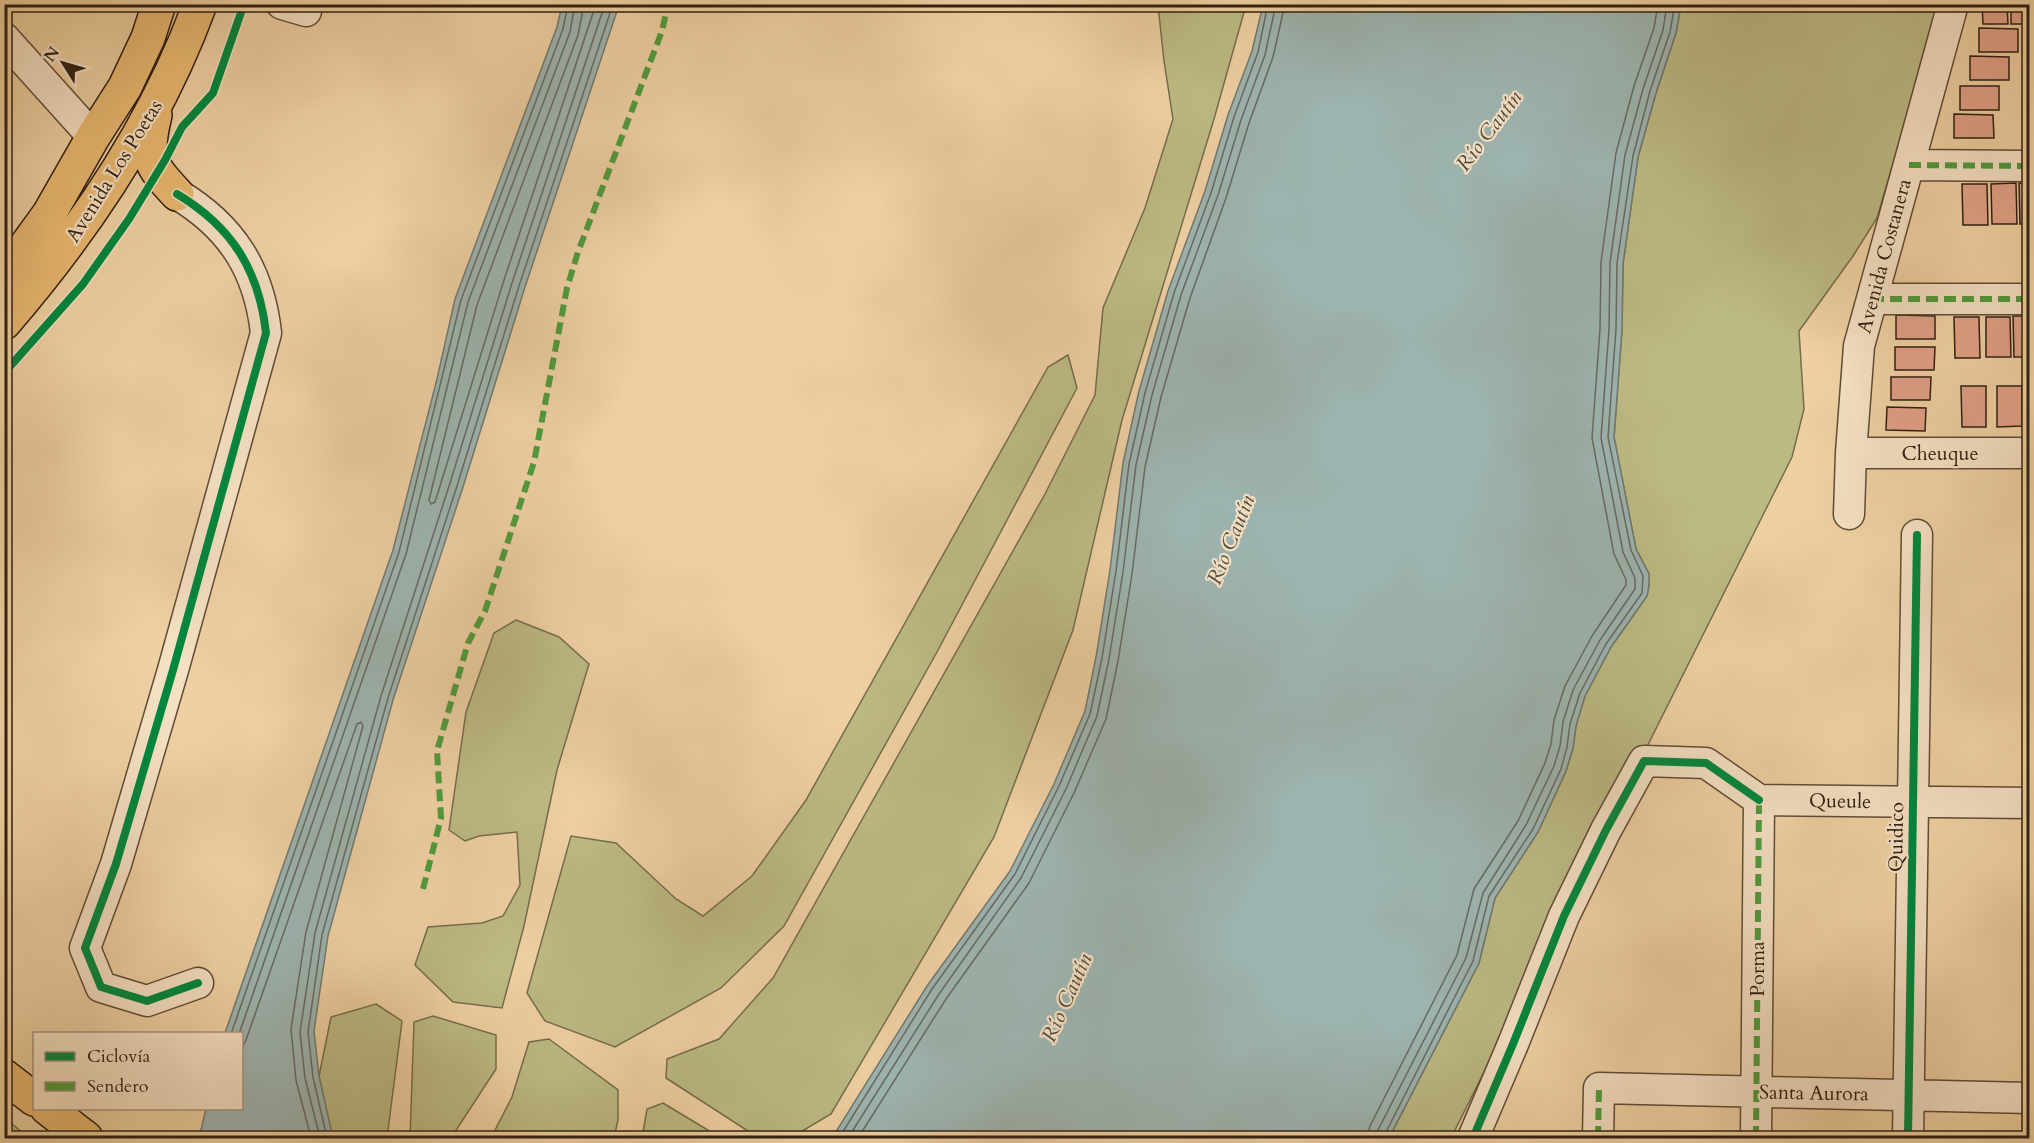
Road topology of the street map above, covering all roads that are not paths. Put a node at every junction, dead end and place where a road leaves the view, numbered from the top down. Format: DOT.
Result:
graph roads {
  1 [pos="159,4"];
  2 [pos="200,4"];
  3 [pos="1953,4"];
  4 [pos="4,38"];
  5 [pos="159,99"];
  6 [pos="93,137"];
  7 [pos="1909,165"];
  8 [pos="2030,166"];
  9 [pos="177,194"];
  10 [pos="91,214"];
  11 [pos="4,276"];
  12 [pos="1872,299"];
  13 [pos="2030,300"];
  14 [pos="4,323"];
  15 [pos="1851,453"];
  16 [pos="2030,453"];
  17 [pos="1849,514"];
  18 [pos="1917,535"];
  19 [pos="1759,800"];
  20 [pos="1913,802"];
  21 [pos="2030,803"];
  22 [pos="198,983"];
  23 [pos="4,1076"];
  24 [pos="1756,1092"];
  25 [pos="1909,1095"];
  26 [pos="33,1098"];
  27 [pos="2030,1098"];
  28 [pos="50,1110"];
  29 [pos="86,1138"];
  30 [pos="1473,1138"];
  31 [pos="1598,1138"];
  32 [pos="1756,1138"];
  33 [pos="1908,1138"];
  1 -- 6 [label="main road, Avenida Los Poetas"];
  2 -- 5 [label="main road, Avenida Los Poetas"];
  3 -- 7 [label="street, Avenida Costanera"];
  4 -- 6 [label="street"];
  5 -- 6 [label="main road"];
  5 -- 9 [label="main road"];
  5 -- 10 [label="main road, Avenida Los Poetas"];
  6 -- 10 [label="main road"];
  6 -- 11 [label="main road, Avenida Los Poetas"];
  7 -- 8 [label="street"];
  7 -- 12 [label="street, Avenida Costanera"];
  9 -- 10 [label="main road"];
  9 -- 22 [label="street"];
  10 -- 14 [label="main road, Avenida Los Poetas"];
  12 -- 13 [label="street"];
  12 -- 15 [label="street, Avenida Costanera"];
  15 -- 16 [label="street, Cheuque"];
  15 -- 17 [label="street, Avenida Costanera"];
  18 -- 20 [label="street, Quidico"];
  19 -- 20 [label="street, Queule"];
  19 -- 24 [label="street, Porma"];
  19 -- 30 [label="street"];
  20 -- 21 [label="street, Queule"];
  20 -- 25 [label="street, Quidico"];
  23 -- 26 [label="main road"];
  24 -- 25 [label="street, Santa Aurora"];
  24 -- 31 [label="street, Santa Aurora"];
  24 -- 32 [label="street, Porma"];
  25 -- 27 [label="street, Santa Aurora"];
  25 -- 33 [label="street, Quidico"];
  28 -- 29 [label="main road"];
}
